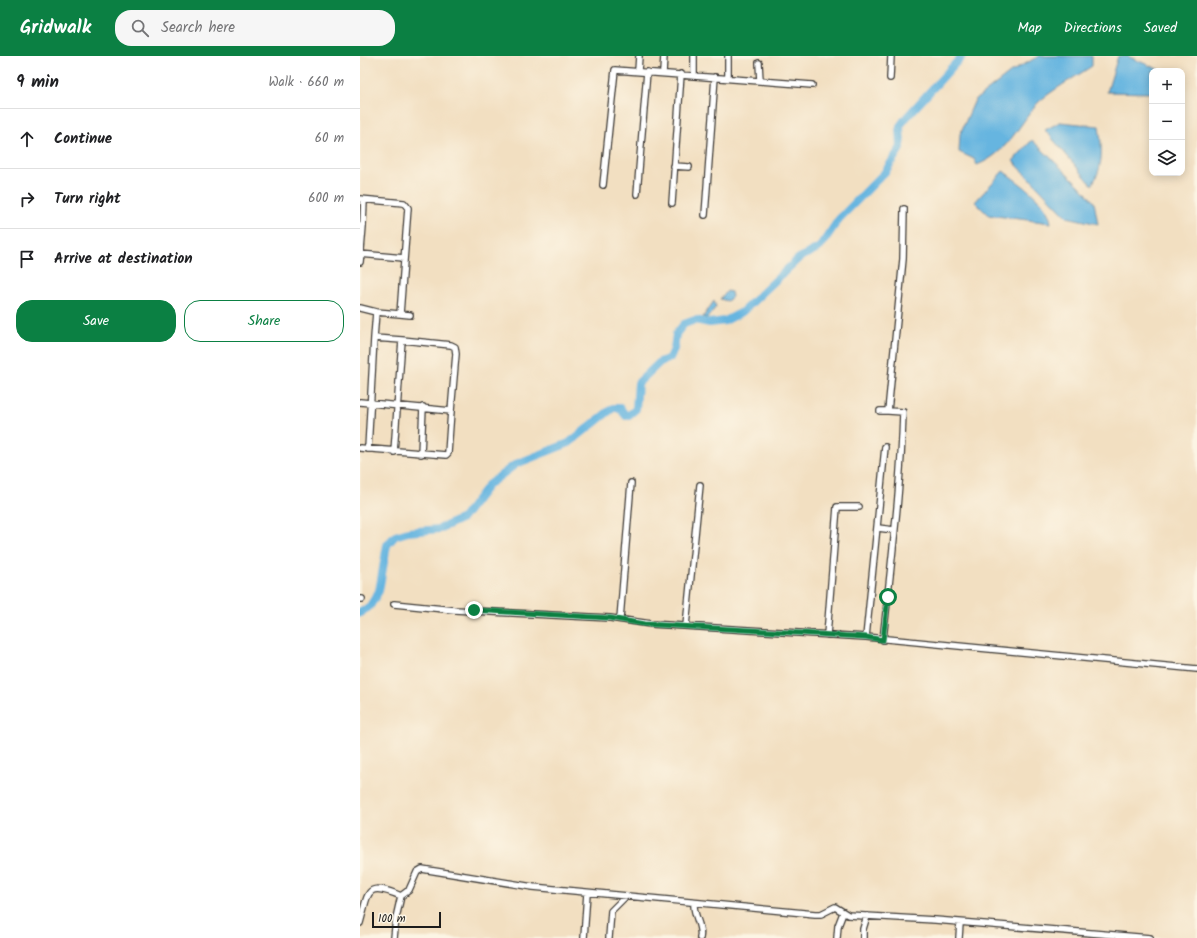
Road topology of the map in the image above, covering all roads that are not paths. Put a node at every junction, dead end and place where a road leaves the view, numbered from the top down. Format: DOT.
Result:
graph roads {
  1 [pos="639,56"];
  2 [pos="664,56"];
  3 [pos="694,56"];
  4 [pos="728,56"];
  5 [pos="891,56"];
  6 [pos="759,63"];
  7 [pos="638,71"];
  8 [pos="646,72"];
  9 [pos="663,73"];
  10 [pos="681,74"];
  11 [pos="694,75"];
  12 [pos="715,77"];
  13 [pos="728,78"];
  14 [pos="890,78"];
  15 [pos="760,81"];
  16 [pos="812,85"];
  17 [pos="674,166"];
  18 [pos="689,167"];
  19 [pos="603,185"];
  20 [pos="637,194"];
  21 [pos="362,199"];
  22 [pos="672,203"];
  23 [pos="904,210"];
  24 [pos="705,215"];
  25 [pos="361,226"];
  26 [pos="360,254"];
  27 [pos="404,258"];
  28 [pos="360,262"];
  29 [pos="360,308"];
  30 [pos="376,312"];
  31 [pos="400,314"];
  32 [pos="410,316"];
  33 [pos="374,338"];
  34 [pos="402,340"];
  35 [pos="360,402"];
  36 [pos="371,403"];
  37 [pos="397,405"];
  38 [pos="423,407"];
  39 [pos="451,411"];
  40 [pos="880,411"];
  41 [pos="888,411"];
  42 [pos="885,447"];
  43 [pos="360,448"];
  44 [pos="368,449"];
  45 [pos="394,452"];
  46 [pos="421,454"];
  47 [pos="631,483"];
  48 [pos="700,486"];
  49 [pos="859,507"];
  50 [pos="878,528"];
  51 [pos="894,530"];
  52 [pos="394,604"];
  53 [pos="620,619"];
  54 [pos="686,626"];
  55 [pos="827,635"];
  56 [pos="866,637"];
  57 [pos="883,640"];
  58 [pos="1197,670"];
  59 [pos="587,893"];
  60 [pos="401,896"];
  61 [pos="625,897"];
  62 [pos="694,903"];
  63 [pos="843,913"];
  64 [pos="867,916"];
  65 [pos="360,923"];
  66 [pos="960,923"];
  67 [pos="1110,936"];
  68 [pos="394,938"];
  69 [pos="584,938"];
  70 [pos="609,938"];
  71 [pos="700,938"];
  72 [pos="837,938"];
  73 [pos="863,938"];
  74 [pos="959,938"];
  75 [pos="1150,938"];
  1 -- 7 [label="street"];
  2 -- 9 [label="street"];
  3 -- 11 [label="street"];
  4 -- 13 [label="street"];
  5 -- 14 [label="street"];
  6 -- 15 [label="street"];
  7 -- 8 [label="street"];
  7 -- 19 [label="street"];
  8 -- 9 [label="street"];
  8 -- 20 [label="street"];
  9 -- 10 [label="street"];
  10 -- 11 [label="street"];
  10 -- 17 [label="street"];
  11 -- 12 [label="street"];
  12 -- 13 [label="street"];
  12 -- 24 [label="street"];
  13 -- 15 [label="street"];
  15 -- 16 [label="street"];
  17 -- 18 [label="street"];
  17 -- 22 [label="street"];
  21 -- 25 [label="street"];
  21 -- 27 [label="street"];
  23 -- 41 [label="street"];
  25 -- 26 [label="street"];
  26 -- 27 [label="street"];
  26 -- 28 [label="street"];
  27 -- 31 [label="street"];
  29 -- 30 [label="street"];
  30 -- 31 [label="street"];
  30 -- 33 [label="street"];
  31 -- 32 [label="street"];
  33 -- 34 [label="street"];
  33 -- 36 [label="street"];
  34 -- 37 [label="street"];
  34 -- 39 [label="street"];
  35 -- 36 [label="street"];
  36 -- 37 [label="street"];
  36 -- 44 [label="street"];
  37 -- 38 [label="street"];
  37 -- 45 [label="street"];
  38 -- 39 [label="street"];
  38 -- 46 [label="street"];
  39 -- 46 [label="street"];
  40 -- 41 [label="street"];
  41 -- 51 [label="street"];
  42 -- 50 [label="street"];
  43 -- 44 [label="street"];
  44 -- 45 [label="street"];
  45 -- 46 [label="street"];
  47 -- 53 [label="street"];
  48 -- 54 [label="street"];
  49 -- 55 [label="street"];
  50 -- 51 [label="street"];
  50 -- 56 [label="street"];
  51 -- 57 [label="street"];
  52 -- 53 [label="street"];
  53 -- 54 [label="street"];
  54 -- 55 [label="street"];
  55 -- 56 [label="street"];
  56 -- 57 [label="street"];
  57 -- 58 [label="street"];
  59 -- 60 [label="street"];
  59 -- 61 [label="street"];
  59 -- 69 [label="street"];
  60 -- 65 [label="street"];
  60 -- 68 [label="street"];
  61 -- 62 [label="street"];
  61 -- 70 [label="street"];
  62 -- 63 [label="street"];
  62 -- 71 [label="street"];
  63 -- 64 [label="street"];
  63 -- 72 [label="street"];
  64 -- 66 [label="street"];
  64 -- 73 [label="street"];
  66 -- 67 [label="street"];
  66 -- 74 [label="street"];
  67 -- 75 [label="street"];
}
